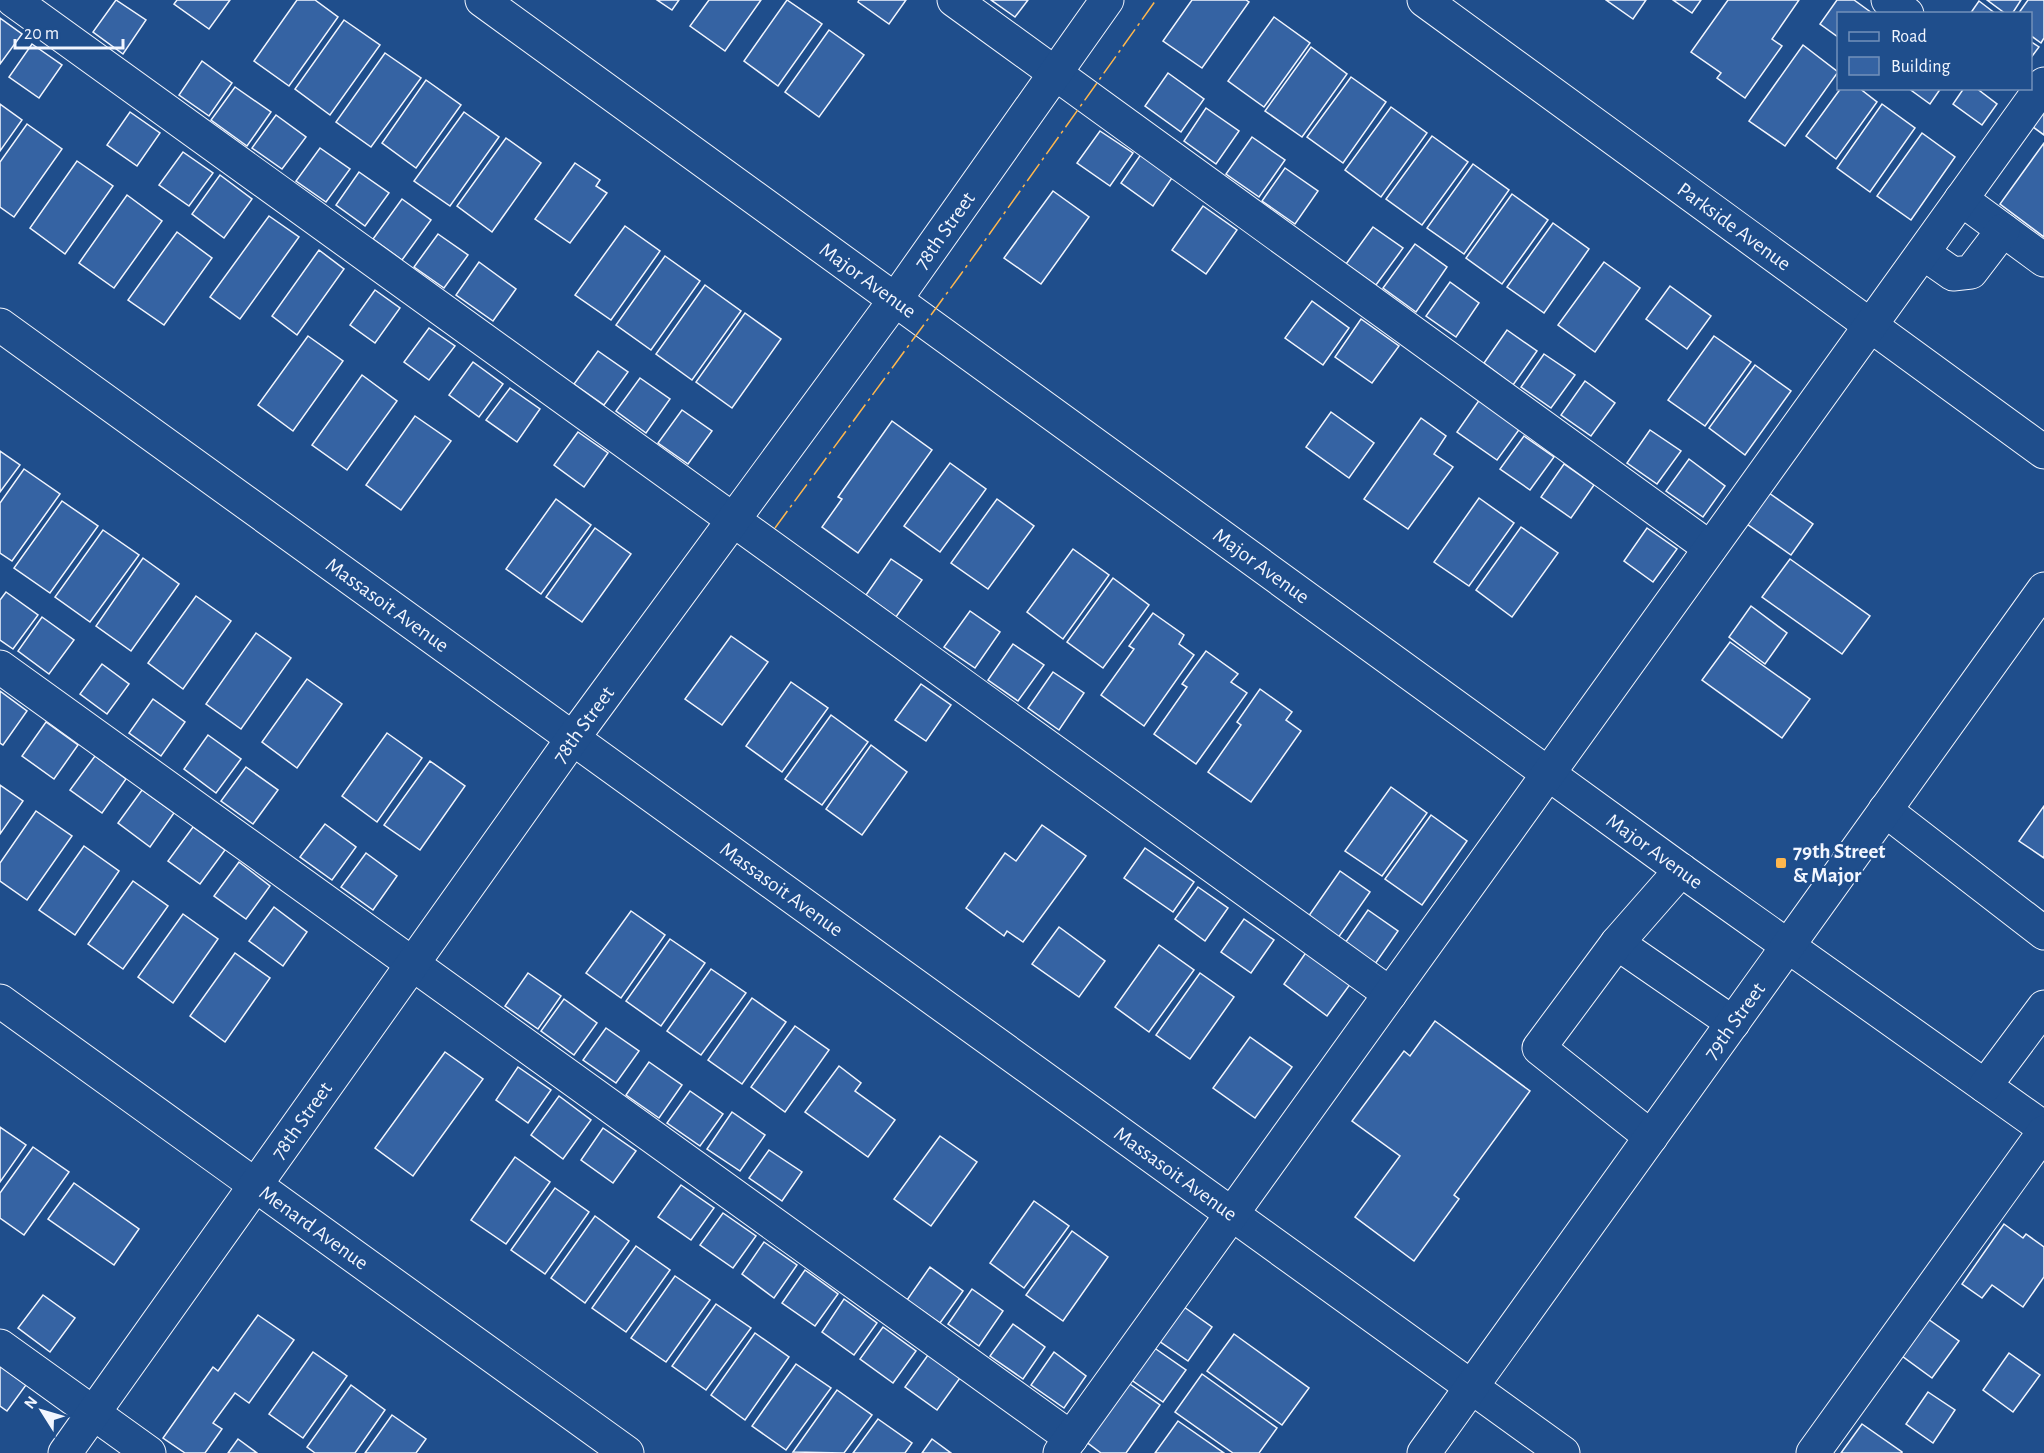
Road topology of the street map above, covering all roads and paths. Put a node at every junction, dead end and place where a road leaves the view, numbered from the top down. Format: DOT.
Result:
graph roads {
  1 [pos="13,0"];
  2 [pos="482,0"];
  3 [pos="954,0"];
  4 [pos="1107,0"];
  5 [pos="1424,0"];
  6 [pos="1888,0"];
  7 [pos="1904,12"];
  8 [pos="1055,74"];
  9 [pos="2029,92"];
  10 [pos="1961,199"];
  11 [pos="2003,230"];
  12 [pos="1923,253"];
  13 [pos="2044,260"];
  14 [pos="895,300"];
  15 [pos="0,325"];
  16 [pos="1870,326"];
  17 [pos="2044,452"];
  18 [pos="734,520"];
  19 [pos="1710,548"];
  20 [pos="2044,589"];
  21 [pos="0,667"];
  22 [pos="573,738"];
  23 [pos="1548,774"];
  24 [pos="1885,810"];
  25 [pos="1681,870"];
  26 [pos="2044,933"];
  27 [pos="1617,943"];
  28 [pos="1788,947"];
  29 [pos="412,963"];
  30 [pos="1390,994"];
  31 [pos="0,1000"];
  32 [pos="2044,1007"];
  33 [pos="1733,1023"];
  34 [pos="1985,1086"];
  35 [pos="2044,1130"];
  36 [pos="1651,1137"];
  37 [pos="255,1185"];
  38 [pos="1232,1215"];
  39 [pos="0,1346"];
  40 [pos="1471,1388"];
  41 [pos="94,1413"];
  42 [pos="1066,1446"];
  43 [pos="65,1453"];
  44 [pos="149,1453"];
  45 [pos="627,1453"];
  46 [pos="1424,1453"];
  47 [pos="1563,1453"];
  48 [pos="1813,1453"];
  1 -- 18 [label="street"];
  2 -- 14 [label="street, Major Avenue"];
  3 -- 8 [label="street"];
  4 -- 8 [label="street, 78th Street"];
  5 -- 16 [label="street, Parkside Avenue"];
  6 -- 7 [label="street"];
  8 -- 14 [label="street, 78th Street"];
  8 -- 19 [label="street"];
  9 -- 10 [label="street"];
  10 -- 11 [label="street"];
  10 -- 12 [label="street"];
  11 -- 12 [label="street"];
  11 -- 13 [label="street"];
  12 -- 16 [label="street"];
  14 -- 18 [label="street, 78th Street"];
  14 -- 23 [label="street, Major Avenue"];
  15 -- 22 [label="street, Massasoit Avenue"];
  16 -- 17 [label="street, Parkside Avenue"];
  16 -- 19 [label="street"];
  18 -- 22 [label="street, 78th Street"];
  18 -- 30 [label="street"];
  19 -- 23 [label="street"];
  20 -- 24 [label="street, 79th Street"];
  21 -- 29 [label="street"];
  22 -- 29 [label="street, 78th Street"];
  22 -- 38 [label="street, Massasoit Avenue"];
  23 -- 25 [label="street, Major Avenue"];
  23 -- 30 [label="street"];
  24 -- 26 [label="street"];
  24 -- 28 [label="street, 79th Street"];
  25 -- 27 [label="street"];
  25 -- 28 [label="street, Major Avenue"];
  27 -- 33 [label="street"];
  27 -- 36 [label="street"];
  28 -- 33 [label="street, 79th Street"];
  28 -- 34 [label="street, Major Avenue"];
  29 -- 37 [label="street, 78th Street"];
  29 -- 42 [label="street"];
  30 -- 38 [label="street"];
  31 -- 37 [label="street, Menard Avenue"];
  32 -- 34 [label="street"];
  33 -- 36 [label="street, 79th Street"];
  34 -- 35 [label="street, Major Avenue"];
  35 -- 48 [label="street"];
  36 -- 40 [label="street, 79th Street"];
  37 -- 41 [label="street, 78th Street"];
  37 -- 45 [label="street, Menard Avenue"];
  38 -- 40 [label="street, Massasoit Avenue"];
  38 -- 42 [label="street"];
  39 -- 41 [label="street"];
  40 -- 46 [label="street, 79th Street"];
  40 -- 47 [label="street, Massasoit Avenue"];
  41 -- 43 [label="street, 78th Street"];
  41 -- 44 [label="street"];
}
